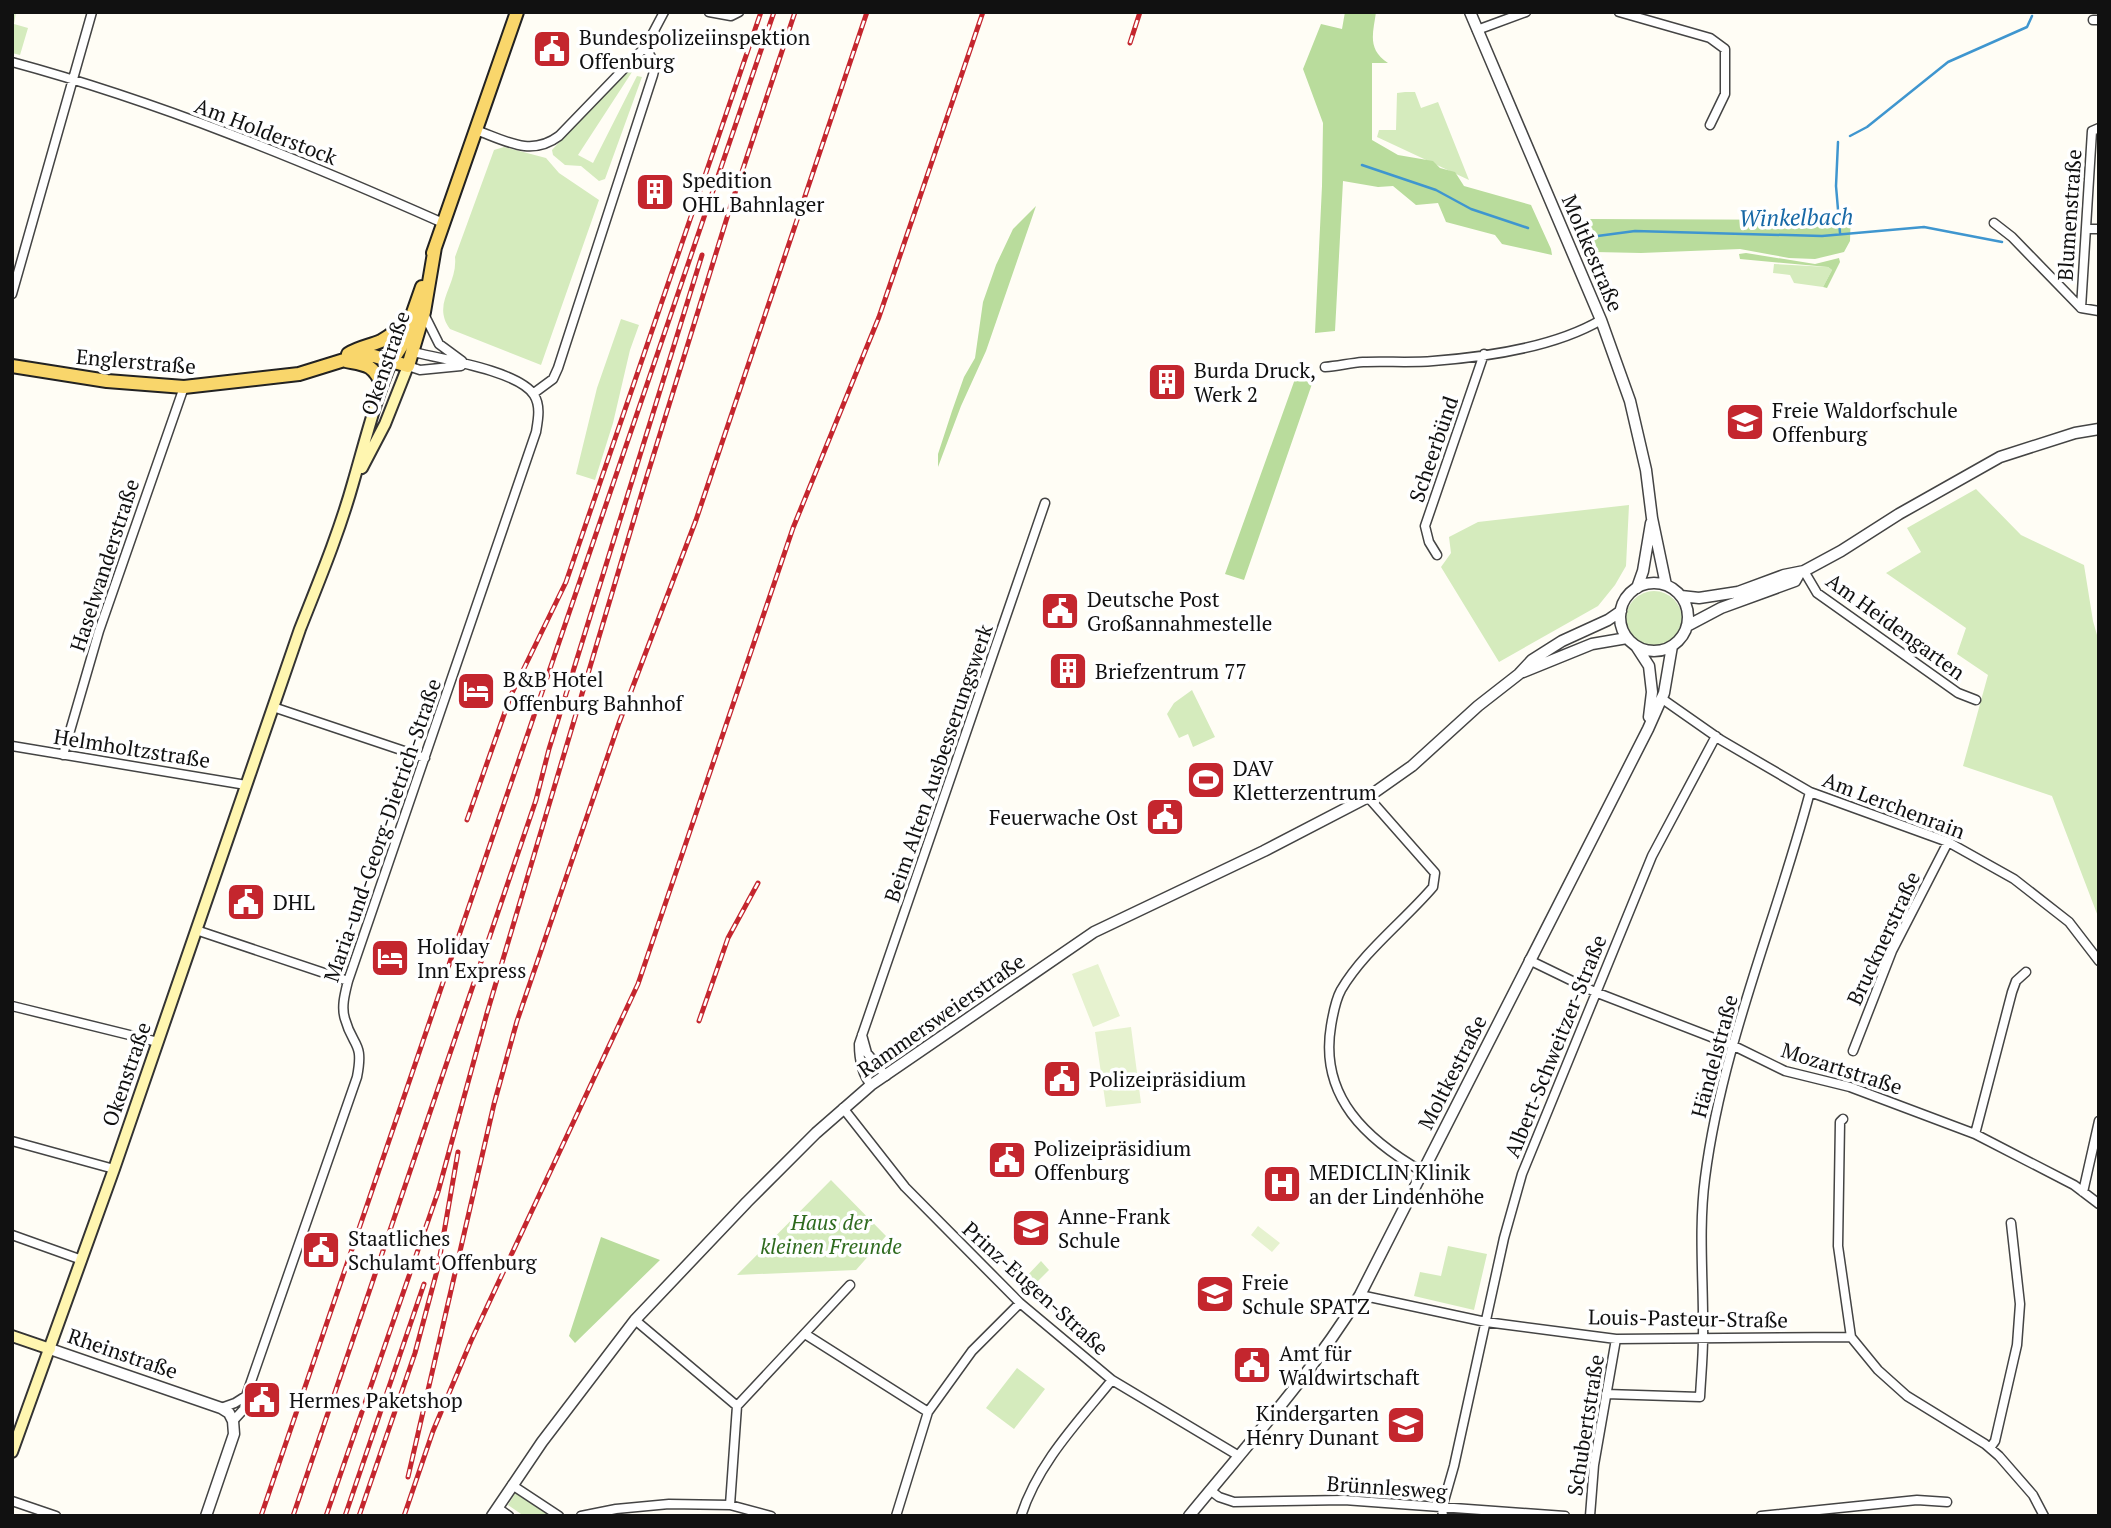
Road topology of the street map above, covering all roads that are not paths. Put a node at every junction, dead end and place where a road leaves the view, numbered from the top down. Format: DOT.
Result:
graph roads {
  1 [pos="92,12"];
  2 [pos="517,12"];
  3 [pos="664,12"];
  4 [pos="709,12"];
  5 [pos="739,12"];
  6 [pos="1470,12"];
  7 [pos="1526,12"];
  8 [pos="1619,12"];
  9 [pos="1478,30"];
  10 [pos="646,46"];
  11 [pos="12,62"];
  12 [pos="73,78"];
  13 [pos="1710,125"];
  14 [pos="2099,128"];
  15 [pos="476,130"];
  16 [pos="443,223"];
  17 [pos="1994,223"];
  18 [pos="2087,229"];
  19 [pos="2099,229"];
  20 [pos="12,294"];
  21 [pos="2081,308"];
  22 [pos="419,310"];
  23 [pos="2099,312"];
  24 [pos="1601,320"];
  25 [pos="381,341"];
  26 [pos="407,349"];
  27 [pos="1484,354"];
  28 [pos="339,360"];
  29 [pos="392,361"];
  30 [pos="12,366"];
  31 [pos="408,366"];
  32 [pos="470,366"];
  33 [pos="1325,367"];
  34 [pos="382,384"];
  35 [pos="184,387"];
  36 [pos="534,393"];
  37 [pos="2099,429"];
  38 [pos="353,486"];
  39 [pos="1045,503"];
  40 [pos="1651,518"];
  41 [pos="1437,555"];
  42 [pos="1802,572"];
  43 [pos="1666,585"];
  44 [pos="1637,587"];
  45 [pos="1681,596"];
  46 [pos="1620,611"];
  47 [pos="1687,626"];
  48 [pos="1632,642"];
  49 [pos="1672,646"];
  50 [pos="1519,674"];
  51 [pos="1661,698"];
  52 [pos="1976,700"];
  53 [pos="273,708"];
  54 [pos="1648,729"];
  55 [pos="1716,736"];
  56 [pos="12,746"];
  57 [pos="63,755"];
  58 [pos="425,758"];
  59 [pos="246,785"];
  60 [pos="1810,792"];
  61 [pos="1368,797"];
  62 [pos="1948,842"];
  63 [pos="196,930"];
  64 [pos="1529,960"];
  65 [pos="2099,961"];
  66 [pos="2026,972"];
  67 [pos="348,981"];
  68 [pos="1595,992"];
  69 [pos="12,1006"];
  70 [pos="862,1035"];
  71 [pos="158,1042"];
  72 [pos="1732,1045"];
  73 [pos="1853,1051"];
  74 [pos="886,1076"];
  75 [pos="871,1085"];
  76 [pos="844,1108"];
  77 [pos="1843,1119"];
  78 [pos="2099,1121"];
  79 [pos="1975,1134"];
  80 [pos="12,1141"];
  81 [pos="114,1169"];
  82 [pos="1423,1172"];
  83 [pos="2083,1192"];
  84 [pos="2099,1204"];
  85 [pos="2011,1223"];
  86 [pos="12,1235"];
  87 [pos="82,1260"];
  88 [pos="850,1285"];
  89 [pos="1360,1295"];
  90 [pos="1020,1303"];
  91 [pos="635,1320"];
  92 [pos="1486,1322"];
  93 [pos="805,1335"];
  94 [pos="12,1336"];
  95 [pos="1703,1337"];
  96 [pos="1851,1337"];
  97 [pos="1616,1339"];
  98 [pos="50,1349"];
  99 [pos="1112,1380"];
  100 [pos="1606,1394"];
  101 [pos="246,1396"];
  102 [pos="737,1406"];
  103 [pos="221,1408"];
  104 [pos="928,1412"];
  105 [pos="233,1420"];
  106 [pos="1990,1448"];
  107 [pos="12,1452"];
  108 [pos="1239,1456"];
  109 [pos="513,1485"];
  110 [pos="1210,1490"];
  111 [pos="12,1501"];
  112 [pos="1947,1502"];
  113 [pos="730,1505"];
  114 [pos="495,1512"];
  115 [pos="1442,1512"];
  116 [pos="56,1516"];
  117 [pos="206,1516"];
  118 [pos="509,1516"];
  119 [pos="559,1516"];
  120 [pos="581,1516"];
  121 [pos="771,1516"];
  122 [pos="896,1516"];
  123 [pos="1021,1516"];
  124 [pos="1189,1516"];
  125 [pos="1565,1516"];
  126 [pos="1590,1516"];
  127 [pos="1761,1516"];
  128 [pos="2045,1516"];
  1 -- 12 [label="street"];
  2 -- 15 [label="main road, Okenstraße"];
  3 -- 10 [label="street"];
  4 -- 5 [label="street"];
  6 -- 9 [label="street, Moltkestraße"];
  7 -- 9 [label="street"];
  8 -- 13 [label="street"];
  9 -- 24 [label="street, Moltkestraße"];
  10 -- 15 [label="street"];
  10 -- 36 [label="street"];
  11 -- 12 [label="street, Am Holderstock"];
  12 -- 16 [label="street, Am Holderstock"];
  12 -- 20 [label="street"];
  14 -- 18 [label="street, Blumenstraße"];
  15 -- 16 [label="main road, Okenstraße"];
  16 -- 22 [label="main road, Okenstraße"];
  17 -- 21 [label="street"];
  18 -- 19 [label="street"];
  18 -- 21 [label="street, Blumenstraße"];
  21 -- 23 [label="street"];
  22 -- 25 [label="main road, Englerstraße"];
  22 -- 26 [label="main road, Okenstraße"];
  22 -- 32 [label="street"];
  24 -- 27 [label="street"];
  24 -- 40 [label="street, Moltkestraße"];
  25 -- 26 [label="main road"];
  25 -- 28 [label="main road, Englerstraße"];
  26 -- 29 [label="main road, Okenstraße"];
  26 -- 31 [label="main road, Okenstraße"];
  26 -- 32 [label="street"];
  27 -- 33 [label="street"];
  27 -- 41 [label="street, Scheerbünd"];
  28 -- 29 [label="main road, Englerstraße"];
  28 -- 34 [label="main road"];
  28 -- 35 [label="main road, Englerstraße"];
  29 -- 31 [label="main road, Englerstraße"];
  29 -- 34 [label="main road, Okenstraße"];
  30 -- 35 [label="main road, Englerstraße"];
  31 -- 32 [label="street"];
  31 -- 38 [label="main road, Okenstraße"];
  32 -- 36 [label="street"];
  34 -- 38 [label="main road, Okenstraße"];
  35 -- 57 [label="street, Haselwanderstraße"];
  36 -- 58 [label="street, Maria-und-Georg-Dietrich-Straße"];
  37 -- 42 [label="street"];
  38 -- 53 [label="main road, Okenstraße"];
  39 -- 70 [label="street, Beim Alten Ausbesserungswerk"];
  40 -- 43 [label="street, Moltkestraße"];
  40 -- 44 [label="street, Moltkestraße"];
  42 -- 45 [label="street"];
  42 -- 47 [label="street"];
  42 -- 52 [label="street, Am Heidengarten"];
  43 -- 44 [label="street"];
  43 -- 45 [label="street"];
  44 -- 46 [label="street"];
  45 -- 47 [label="street"];
  46 -- 48 [label="street"];
  46 -- 50 [label="street, Rammersweierstraße"];
  47 -- 49 [label="street"];
  48 -- 49 [label="street"];
  48 -- 50 [label="street, Rammersweierstraße"];
  48 -- 54 [label="street, Moltkestraße"];
  49 -- 51 [label="street, Moltkestraße"];
  50 -- 61 [label="street, Rammersweierstraße"];
  51 -- 54 [label="street, Moltkestraße"];
  51 -- 55 [label="street, Am Lerchenrain"];
  53 -- 58 [label="street"];
  53 -- 59 [label="main road, Okenstraße"];
  54 -- 64 [label="street, Moltkestraße"];
  55 -- 60 [label="street, Am Lerchenrain"];
  55 -- 68 [label="street, Albert-Schweitzer-Straße"];
  56 -- 57 [label="street, Helmholtzstraße"];
  57 -- 59 [label="street, Helmholtzstraße"];
  58 -- 67 [label="street, Maria-und-Georg-Dietrich-Straße"];
  59 -- 63 [label="main road, Okenstraße"];
  60 -- 62 [label="street, Am Lerchenrain"];
  60 -- 72 [label="street, Händelstraße"];
  61 -- 74 [label="street, Rammersweierstraße"];
  61 -- 82 [label="street"];
  62 -- 65 [label="street, Am Lerchenrain"];
  62 -- 73 [label="street, Brucknerstraße"];
  63 -- 67 [label="street"];
  63 -- 71 [label="main road, Okenstraße"];
  64 -- 68 [label="street, Mozartstraße"];
  64 -- 82 [label="street, Moltkestraße"];
  66 -- 79 [label="street"];
  67 -- 101 [label="street, Maria-und-Georg-Dietrich-Straße"];
  68 -- 72 [label="street, Mozartstraße"];
  68 -- 92 [label="street, Albert-Schweitzer-Straße"];
  69 -- 71 [label="street"];
  70 -- 74 [label="street"];
  70 -- 75 [label="street, Beim Alten Ausbesserungswerk"];
  71 -- 81 [label="main road, Okenstraße"];
  72 -- 79 [label="street, Mozartstraße"];
  72 -- 95 [label="street, Händelstraße"];
  74 -- 75 [label="street, Rammersweierstraße"];
  75 -- 76 [label="street, Rammersweierstraße"];
  76 -- 90 [label="street, Prinz-Eugen-Straße"];
  76 -- 91 [label="street, Rammersweierstraße"];
  77 -- 96 [label="street"];
  78 -- 83 [label="street"];
  79 -- 83 [label="street, Mozartstraße"];
  80 -- 81 [label="street"];
  81 -- 87 [label="main road, Okenstraße"];
  82 -- 89 [label="street, Moltkestraße"];
  83 -- 84 [label="street, Mozartstraße"];
  85 -- 106 [label="street"];
  86 -- 87 [label="street"];
  87 -- 98 [label="main road, Okenstraße"];
  88 -- 93 [label="street"];
  89 -- 92 [label="street, Louis-Pasteur-Straße"];
  89 -- 108 [label="street, Moltkestraße"];
  90 -- 99 [label="street, Prinz-Eugen-Straße"];
  90 -- 104 [label="street"];
  91 -- 102 [label="street"];
  91 -- 109 [label="street, Rammersweierstraße"];
  92 -- 97 [label="street, Louis-Pasteur-Straße"];
  92 -- 115 [label="street, Albert-Schweitzer-Straße"];
  93 -- 102 [label="street"];
  93 -- 104 [label="street"];
  94 -- 98 [label="main road, Rheinstraße"];
  95 -- 96 [label="street, Louis-Pasteur-Straße"];
  95 -- 97 [label="street, Louis-Pasteur-Straße"];
  95 -- 100 [label="street, Händelstraße"];
  96 -- 106 [label="street"];
  97 -- 100 [label="street, Schubertstraße"];
  98 -- 103 [label="street, Rheinstraße"];
  98 -- 107 [label="main road, Okenstraße"];
  99 -- 108 [label="street, Prinz-Eugen-Straße"];
  99 -- 123 [label="street"];
  100 -- 126 [label="street, Schubertstraße"];
  101 -- 103 [label="street"];
  101 -- 105 [label="street, Maria-und-Georg-Dietrich-Straße"];
  102 -- 113 [label="street"];
  103 -- 105 [label="street"];
  104 -- 122 [label="street"];
  105 -- 117 [label="street"];
  106 -- 128 [label="street"];
  108 -- 110 [label="street, Moltkestraße"];
  109 -- 114 [label="street, Rammersweierstraße"];
  109 -- 119 [label="street"];
  110 -- 115 [label="street, Brünnlesweg"];
  110 -- 124 [label="street, Moltkestraße"];
  111 -- 116 [label="street"];
  112 -- 127 [label="street"];
  113 -- 120 [label="street"];
  113 -- 121 [label="street"];
  114 -- 118 [label="street"];
  115 -- 125 [label="street, Brünnlesweg"];
}
